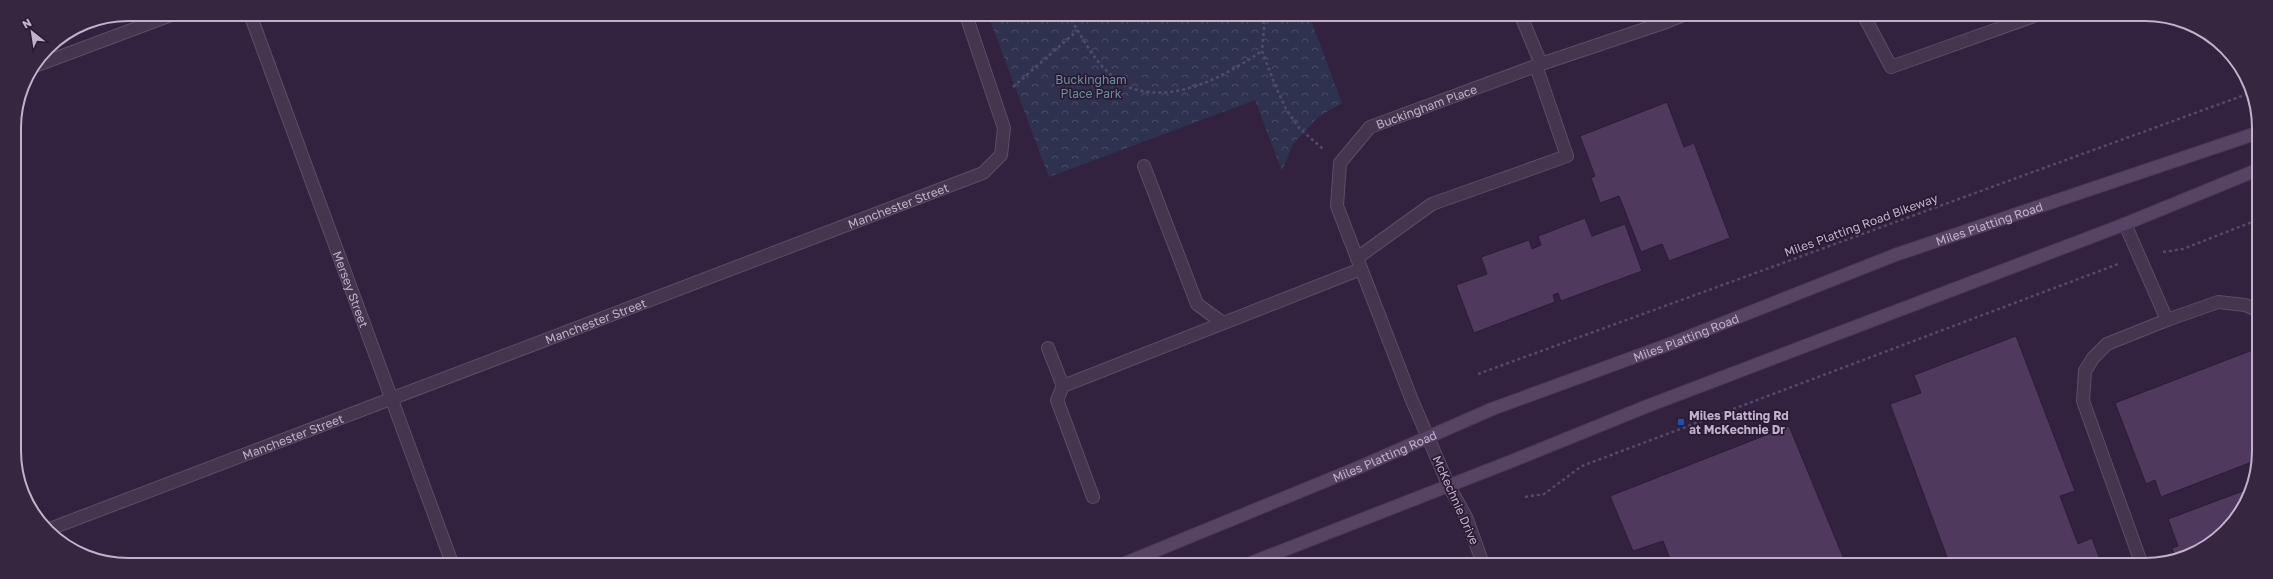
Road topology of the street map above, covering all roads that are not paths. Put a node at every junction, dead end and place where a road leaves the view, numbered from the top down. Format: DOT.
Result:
graph roads {
  1 [pos="155,21"];
  2 [pos="253,21"];
  3 [pos="968,21"];
  4 [pos="1523,21"];
  5 [pos="1668,21"];
  6 [pos="1867,21"];
  7 [pos="2020,21"];
  8 [pos="44,63"];
  9 [pos="1538,65"];
  10 [pos="2252,135"];
  11 [pos="1144,166"];
  12 [pos="2252,172"];
  13 [pos="2125,224"];
  14 [pos="1356,258"];
  15 [pos="1361,269"];
  16 [pos="2252,308"];
  17 [pos="2167,320"];
  18 [pos="1223,323"];
  19 [pos="1048,348"];
  20 [pos="1063,386"];
  21 [pos="392,400"];
  22 [pos="1428,436"];
  23 [pos="1450,486"];
  24 [pos="1093,497"];
  25 [pos="53,528"];
  26 [pos="450,558"];
  27 [pos="1138,558"];
  28 [pos="1264,558"];
  29 [pos="1482,558"];
  30 [pos="2139,558"];
  1 -- 8 [label="street"];
  2 -- 21 [label="street, Mersey Street"];
  3 -- 21 [label="street, Manchester Street"];
  4 -- 9 [label="street"];
  5 -- 9 [label="street, Buckingham Place"];
  6 -- 7 [label="street"];
  9 -- 14 [label="street, Buckingham Place"];
  9 -- 14 [label="street"];
  10 -- 22 [label="main road, Miles Platting Road"];
  11 -- 18 [label="street"];
  12 -- 13 [label="main road"];
  13 -- 17 [label="street"];
  13 -- 23 [label="main road"];
  14 -- 15 [label="street"];
  15 -- 18 [label="street"];
  15 -- 22 [label="street"];
  16 -- 17 [label="street"];
  17 -- 30 [label="street"];
  18 -- 20 [label="street"];
  19 -- 20 [label="street"];
  20 -- 24 [label="street"];
  21 -- 25 [label="street, Manchester Street"];
  21 -- 26 [label="street, Mersey Street"];
  22 -- 23 [label="street, McKechnie Drive"];
  22 -- 27 [label="main road, Miles Platting Road"];
  23 -- 28 [label="main road"];
  23 -- 29 [label="street, McKechnie Drive"];
}
